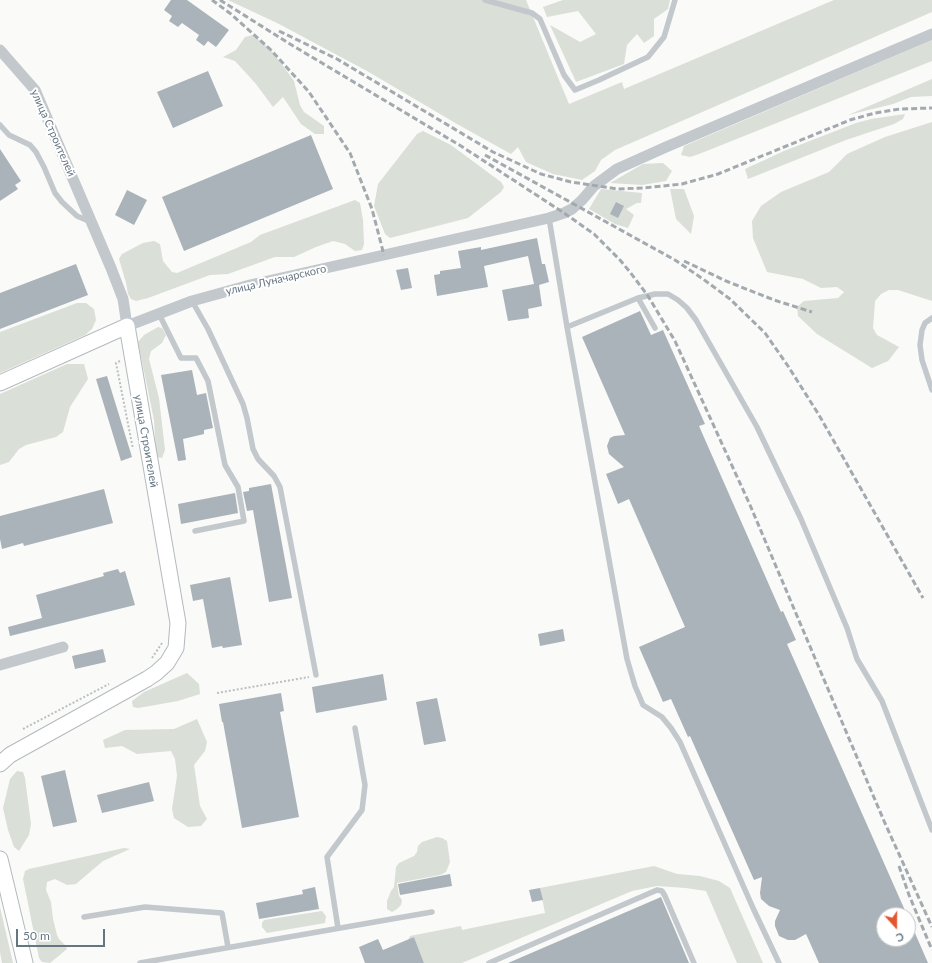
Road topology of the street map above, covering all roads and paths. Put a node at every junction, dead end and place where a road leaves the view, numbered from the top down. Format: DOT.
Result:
graph roads {
  1 [pos="485,0"];
  2 [pos="675,0"];
  3 [pos="932,34"];
  4 [pos="0,50"];
  5 [pos="0,125"];
  6 [pos="549,218"];
  7 [pos="92,222"];
  8 [pos="638,298"];
  9 [pos="192,301"];
  10 [pos="159,314"];
  11 [pos="932,318"];
  12 [pos="127,326"];
  13 [pos="567,327"];
  14 [pos="655,328"];
  15 [pos="132,356"];
  16 [pos="0,383"];
  17 [pos="932,390"];
  18 [pos="135,456"];
  19 [pos="195,531"];
  20 [pos="162,642"];
  21 [pos="63,647"];
  22 [pos="148,661"];
  23 [pos="0,665"];
  24 [pos="316,675"];
  25 [pos="115,680"];
  26 [pos="217,693"];
  27 [pos="355,728"];
  28 [pos="23,729"];
  29 [pos="0,764"];
  30 [pos="932,830"];
  31 [pos="0,860"];
  32 [pos="432,912"];
  33 [pos="84,917"];
  34 [pos="338,928"];
  35 [pos="228,947"];
  36 [pos="155,962"];
  37 [pos="25,963"];
  38 [pos="140,963"];
  39 [pos="488,963"];
  40 [pos="694,963"];
  41 [pos="778,963"];
  1 -- 2 [label="lane"];
  3 -- 6 [label="street, улица Луначарского"];
  4 -- 7 [label="street, улица Строителей"];
  5 -- 7 [label="lane"];
  6 -- 9 [label="street, улица Луначарского"];
  6 -- 13 [label="lane"];
  7 -- 12 [label="street, улица Строителей"];
  8 -- 13 [label="lane"];
  8 -- 14 [label="lane"];
  8 -- 30 [label="lane"];
  9 -- 10 [label="street, улица Луначарского"];
  9 -- 24 [label="lane"];
  10 -- 12 [label="street, улица Луначарского"];
  10 -- 19 [label="lane"];
  11 -- 17 [label="lane"];
  12 -- 15 [label="main road, улица Строителей"];
  12 -- 16 [label="main road, улица Луначарского"];
  13 -- 41 [label="lane"];
  15 -- 18 [label="path"];
  15 -- 29 [label="main road, улица Строителей"];
  20 -- 22 [label="path"];
  21 -- 23 [label="street"];
  24 -- 26 [label="path"];
  25 -- 28 [label="path"];
  27 -- 34 [label="lane"];
  31 -- 37 [label="main road"];
  32 -- 34 [label="lane"];
  33 -- 35 [label="lane"];
  34 -- 35 [label="lane"];
  35 -- 36 [label="lane"];
  36 -- 38 [label="lane"];
  39 -- 40 [label="lane"];
}
